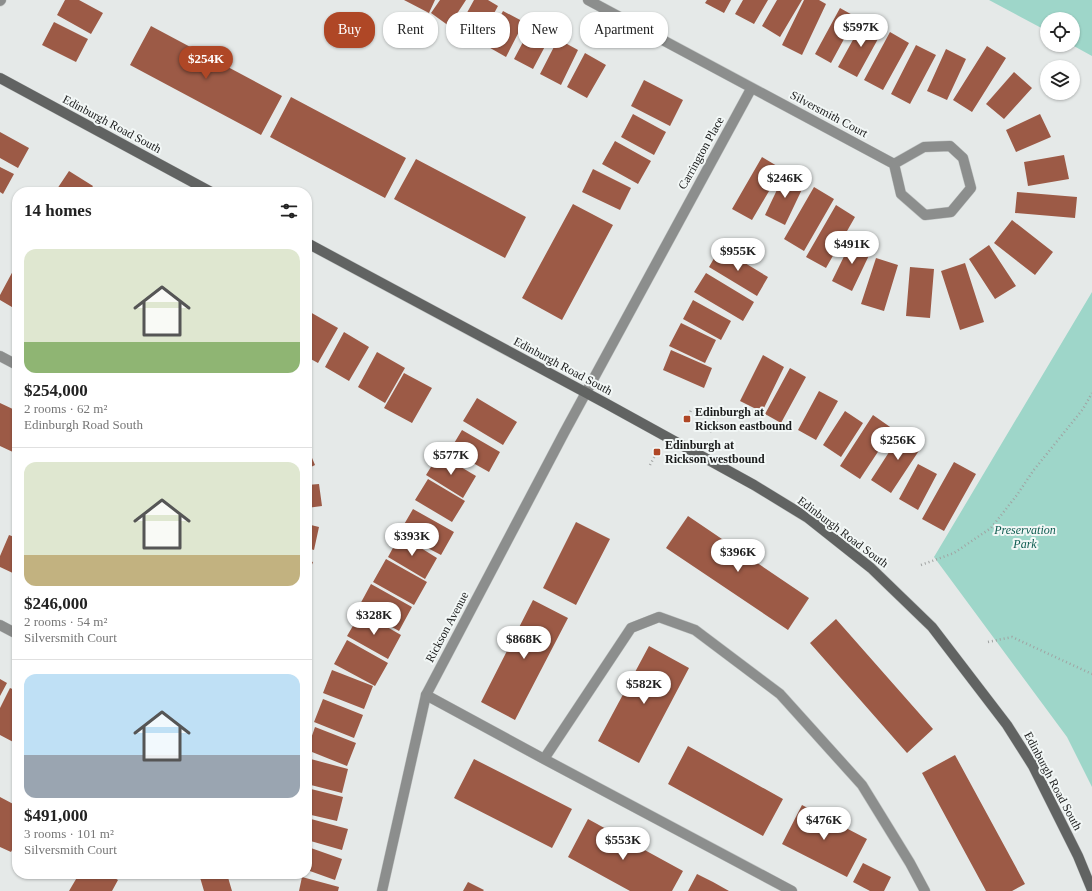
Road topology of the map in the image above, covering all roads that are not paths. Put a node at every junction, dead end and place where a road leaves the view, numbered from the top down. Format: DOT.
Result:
graph roads {
  1 [pos="588,0"];
  2 [pos="0,78"];
  3 [pos="751,89"];
  4 [pos="894,164"];
  5 [pos="202,187"];
  6 [pos="312,247"];
  7 [pos="0,356"];
  8 [pos="12,362"];
  9 [pos="586,393"];
  10 [pos="0,625"];
  11 [pos="12,631"];
  12 [pos="426,695"];
  13 [pos="544,759"];
  14 [pos="1092,890"];
  15 [pos="382,891"];
  16 [pos="792,891"];
  17 [pos="925,891"];
  1 -- 3 [label="street"];
  2 -- 5 [label="main road, Edinburgh Road South"];
  3 -- 4 [label="street, Silversmith Court"];
  3 -- 9 [label="street, Carrington Place"];
  4 -- 4 [label="street"];
  6 -- 9 [label="main road, Edinburgh Road South"];
  7 -- 8 [label="street"];
  9 -- 12 [label="street, Rickson Avenue"];
  9 -- 14 [label="main road, Edinburgh Road South"];
  10 -- 11 [label="street"];
  12 -- 13 [label="street"];
  12 -- 15 [label="street, Rickson Avenue"];
  13 -- 16 [label="street"];
  13 -- 17 [label="street"];
}
